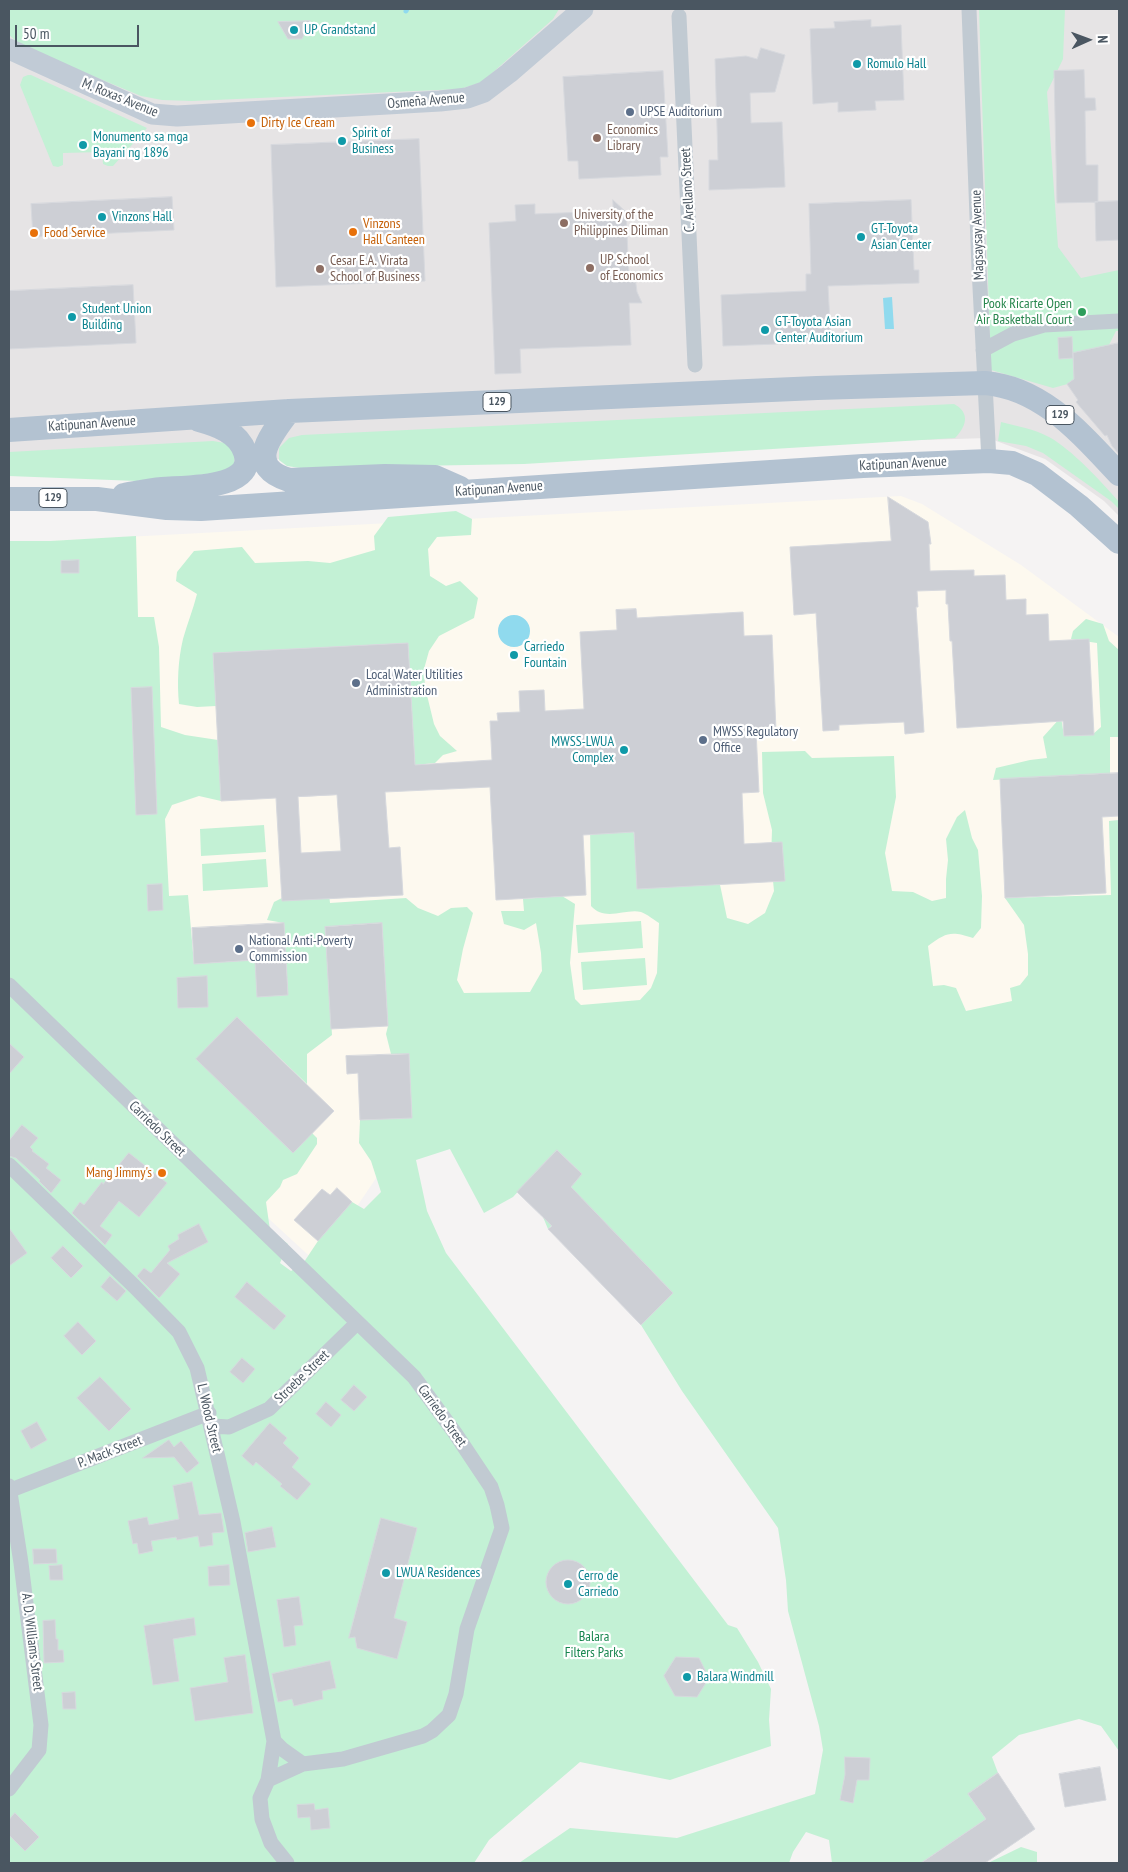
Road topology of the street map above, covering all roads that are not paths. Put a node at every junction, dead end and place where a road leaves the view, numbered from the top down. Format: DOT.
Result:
graph roads {
  1 [pos="583,9"];
  2 [pos="969,9"];
  3 [pos="680,16"];
  4 [pos="9,49"];
  5 [pos="237,112"];
  6 [pos="1119,321"];
  7 [pos="983,350"];
  8 [pos="695,365"];
  9 [pos="985,384"];
  10 [pos="289,411"];
  11 [pos="192,418"];
  12 [pos="9,430"];
  13 [pos="989,461"];
  14 [pos="1119,474"];
  15 [pos="470,491"];
  16 [pos="97,498"];
  17 [pos="9,499"];
  18 [pos="1119,542"];
  19 [pos="9,985"];
  20 [pos="9,1165"];
  21 [pos="357,1323"];
  22 [pos="210,1420"];
  23 [pos="10,1488"];
  24 [pos="274,1740"];
  25 [pos="303,1764"];
  26 [pos="268,1780"];
  27 [pos="9,1789"];
  28 [pos="288,1863"];
  1 -- 5 [label="street, Osmeña Avenue"];
  2 -- 7 [label="street, Magsaysay Avenue"];
  3 -- 8 [label="street, C. Arellano Street"];
  4 -- 5 [label="street, M. Roxas Avenue"];
  6 -- 7 [label="street"];
  7 -- 9 [label="street, Magsaysay Avenue"];
  9 -- 10 [label="main road, Katipunan Avenue / 129"];
  9 -- 13 [label="street, Magsaysay Avenue"];
  9 -- 14 [label="main road, 129"];
  10 -- 11 [label="main road, Katipunan Avenue / 129"];
  10 -- 15 [label="main road"];
  11 -- 12 [label="main road, Katipunan Avenue / 129"];
  11 -- 16 [label="main road"];
  13 -- 15 [label="main road, Katipunan Avenue / 129"];
  13 -- 18 [label="main road, 129"];
  15 -- 16 [label="main road, Katipunan Avenue / 129"];
  16 -- 17 [label="main road, Katipunan Avenue / 129"];
  19 -- 21 [label="street, Carriedo Street"];
  20 -- 22 [label="street, L. Wood Street"];
  21 -- 22 [label="street, Stroebe Street"];
  21 -- 25 [label="street, Carriedo Street"];
  22 -- 23 [label="street, P. Mack Street"];
  22 -- 24 [label="street, L. Wood Street"];
  23 -- 27 [label="street, A. D. Williams Street"];
  24 -- 25 [label="street"];
  24 -- 26 [label="street, L. Wood Street"];
  25 -- 26 [label="street, Carriedo Street"];
  26 -- 28 [label="street"];
}
